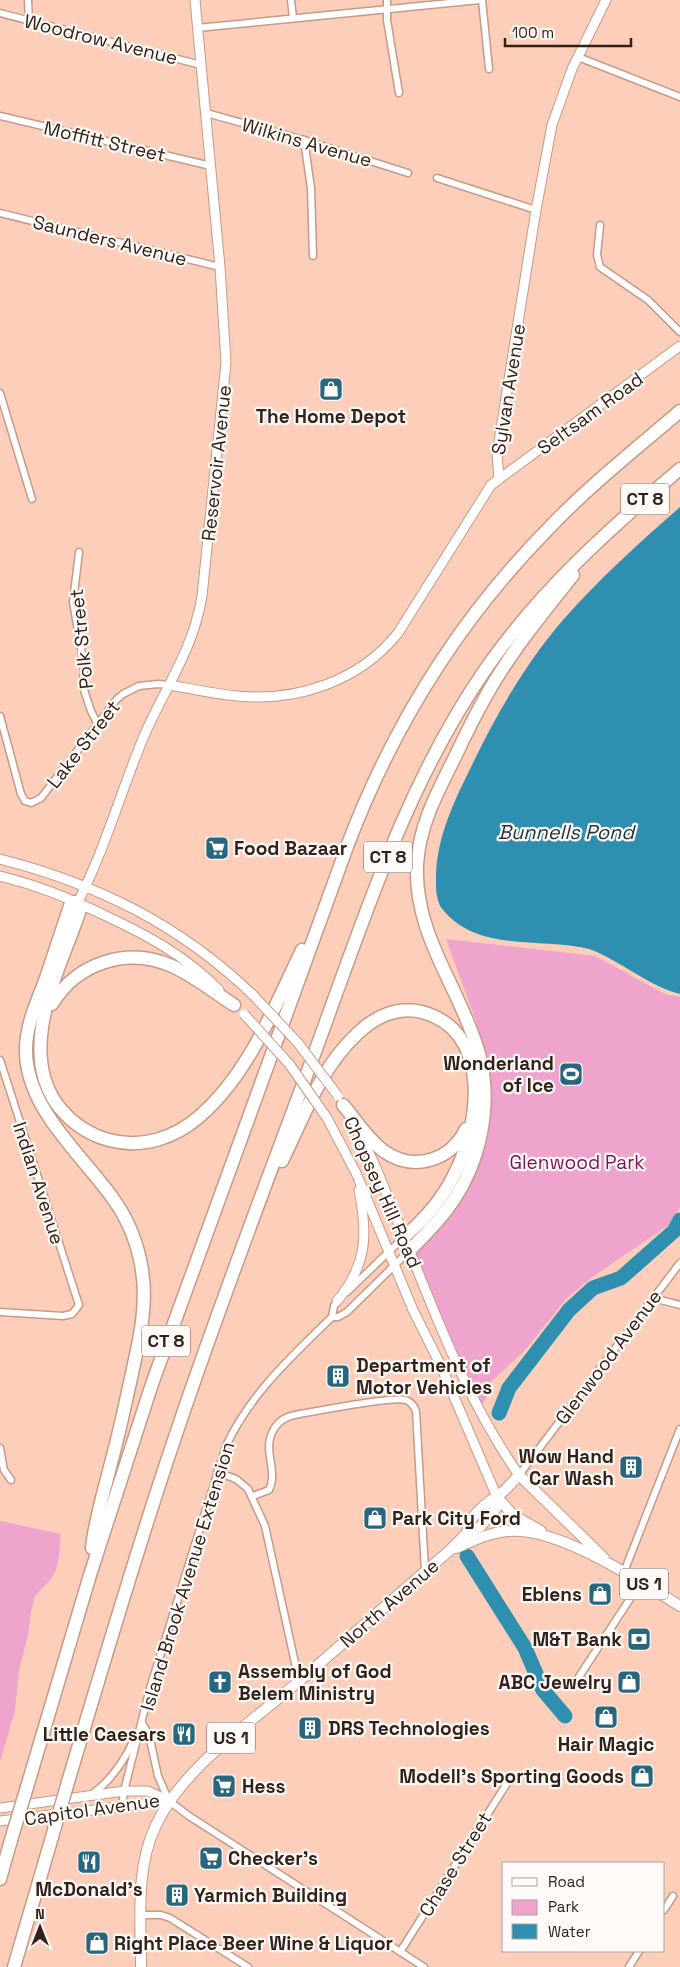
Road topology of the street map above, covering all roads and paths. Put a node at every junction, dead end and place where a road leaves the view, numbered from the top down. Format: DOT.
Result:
graph roads {
  1 [pos="28,0"];
  2 [pos="195,0"];
  3 [pos="291,0"];
  4 [pos="387,0"];
  5 [pos="481,0"];
  6 [pos="606,0"];
  7 [pos="388,10"];
  8 [pos="0,13"];
  9 [pos="292,18"];
  10 [pos="30,21"];
  11 [pos="198,28"];
  12 [pos="578,57"];
  13 [pos="201,65"];
  14 [pos="489,69"];
  15 [pos="399,93"];
  16 [pos="680,96"];
  17 [pos="206,112"];
  18 [pos="0,116"];
  19 [pos="304,140"];
  20 [pos="211,166"];
  21 [pos="408,173"];
  22 [pos="438,178"];
  23 [pos="536,210"];
  24 [pos="0,213"];
  25 [pos="600,225"];
  26 [pos="313,256"];
  27 [pos="220,267"];
  28 [pos="680,332"];
  29 [pos="680,346"];
  30 [pos="0,393"];
  31 [pos="680,411"];
  32 [pos="680,469"];
  33 [pos="499,478"];
  34 [pos="32,499"];
  35 [pos="610,529"];
  36 [pos="79,552"];
  37 [pos="170,685"];
  38 [pos="0,716"];
  39 [pos="97,723"];
  40 [pos="0,859"];
  41 [pos="0,876"];
  42 [pos="86,886"];
  43 [pos="78,902"];
  44 [pos="326,902"];
  45 [pos="234,1005"];
  46 [pos="40,1040"];
  47 [pos="0,1060"];
  48 [pos="3,1084"];
  49 [pos="341,1101"];
  50 [pos="474,1102"];
  51 [pos="356,1173"];
  52 [pos="248,1231"];
  53 [pos="404,1237"];
  54 [pos="410,1250"];
  55 [pos="388,1251"];
  56 [pos="680,1263"];
  57 [pos="395,1266"];
  58 [pos="653,1298"];
  59 [pos="337,1301"];
  60 [pos="680,1306"];
  61 [pos="0,1312"];
  62 [pos="332,1316"];
  63 [pos="680,1430"];
  64 [pos="0,1448"];
  65 [pos="217,1472"];
  66 [pos="519,1475"];
  67 [pos="11,1480"];
  68 [pos="253,1496"];
  69 [pos="497,1497"];
  70 [pos="553,1539"];
  71 [pos="448,1552"];
  72 [pos="607,1562"];
  73 [pos="425,1571"];
  74 [pos="624,1572"];
  75 [pos="90,1575"];
  76 [pos="641,1582"];
  77 [pos="680,1606"];
  78 [pos="299,1681"];
  79 [pos="573,1686"];
  80 [pos="142,1723"];
  81 [pos="511,1777"];
  82 [pos="124,1791"];
  83 [pos="89,1796"];
  84 [pos="169,1801"];
  85 [pos="0,1808"];
  86 [pos="122,1808"];
  87 [pos="0,1821"];
  88 [pos="0,1879"];
  89 [pos="672,1896"];
  90 [pos="665,1908"];
  91 [pos="141,1915"];
  92 [pos="400,1952"];
  93 [pos="638,1952"];
  94 [pos="14,1967"];
  95 [pos="140,1967"];
  96 [pos="248,1967"];
  97 [pos="424,1967"];
  98 [pos="629,1967"];
  1 -- 10 [label="street"];
  2 -- 11 [label="main road, Reservoir Avenue"];
  3 -- 9 [label="street"];
  4 -- 7 [label="street"];
  5 -- 7 [label="street"];
  5 -- 14 [label="street"];
  6 -- 12 [label="main road, Sylvan Avenue"];
  7 -- 9 [label="street"];
  7 -- 15 [label="street"];
  8 -- 10 [label="street, Woodrow Avenue"];
  9 -- 11 [label="street"];
  10 -- 13 [label="street, Woodrow Avenue"];
  11 -- 13 [label="main road, Reservoir Avenue"];
  12 -- 16 [label="street"];
  12 -- 23 [label="main road, Sylvan Avenue"];
  13 -- 17 [label="main road, Reservoir Avenue"];
  17 -- 19 [label="street, Wilkins Avenue"];
  17 -- 20 [label="main road, Reservoir Avenue"];
  18 -- 20 [label="street, Moffitt Street"];
  19 -- 21 [label="street, Wilkins Avenue"];
  19 -- 26 [label="street"];
  20 -- 27 [label="main road, Reservoir Avenue"];
  22 -- 23 [label="street"];
  23 -- 33 [label="main road, Sylvan Avenue"];
  24 -- 27 [label="street, Saunders Avenue"];
  25 -- 28 [label="street"];
  27 -- 37 [label="main road, Reservoir Avenue"];
  29 -- 33 [label="main road, Seltsam Road"];
  30 -- 34 [label="street"];
  31 -- 44 [label="highway, CT 8"];
  32 -- 35 [label="highway, CT 8"];
  33 -- 37 [label="main road, Sylvan Avenue"];
  35 -- 52 [label="highway, CT 8"];
  35 -- 54 [label="highway"];
  36 -- 39 [label="street, Polk Street"];
  37 -- 39 [label="street, Lake Street"];
  37 -- 42 [label="main road, Reservoir Avenue"];
  38 -- 39 [label="street, Lake Street"];
  40 -- 42 [label="main road, Chopsey Hill Road"];
  41 -- 43 [label="main road, Chopsey Hill Road"];
  42 -- 43 [label="main road, Reservoir Avenue"];
  42 -- 49 [label="main road, Chopsey Hill Road, bridge"];
  43 -- 45 [label="main road, Chopsey Hill Road"];
  43 -- 46 [label="highway"];
  43 -- 75 [label="highway"];
  44 -- 46 [label="highway"];
  44 -- 75 [label="highway, CT 8"];
  45 -- 46 [label="highway"];
  45 -- 51 [label="main road, Chopsey Hill Road, bridge"];
  47 -- 48 [label="street, Indian Avenue"];
  48 -- 61 [label="street, Indian Avenue"];
  49 -- 50 [label="highway"];
  49 -- 53 [label="main road, Chopsey Hill Road"];
  50 -- 52 [label="highway"];
  50 -- 53 [label="highway"];
  51 -- 55 [label="main road, Chopsey Hill Road"];
  51 -- 59 [label="main road"];
  52 -- 94 [label="highway, CT 8, bridge"];
  53 -- 54 [label="main road, Chopsey Hill Road"];
  53 -- 55 [label="street, Island Brook Avenue Extension"];
  54 -- 57 [label="street, Island Brook Avenue Extension"];
  54 -- 66 [label="main road, Chopsey Hill Road"];
  55 -- 57 [label="main road, Chopsey Hill Road"];
  55 -- 59 [label="street, Island Brook Avenue Extension"];
  56 -- 58 [label="street, Glenwood Avenue"];
  57 -- 62 [label="street, Island Brook Avenue Extension"];
  57 -- 69 [label="main road, Chopsey Hill Road"];
  58 -- 60 [label="street"];
  58 -- 66 [label="street, Glenwood Avenue"];
  59 -- 62 [label="street, Island Brook Avenue Extension"];
  62 -- 65 [label="street, Island Brook Avenue Extension"];
  63 -- 74 [label="street"];
  64 -- 67 [label="street"];
  65 -- 68 [label="street"];
  65 -- 80 [label="street, Island Brook Avenue Extension"];
  66 -- 69 [label="main road, Glenwood Avenue / US 1"];
  66 -- 72 [label="main road, Chopsey Hill Road / US 1"];
  68 -- 73 [label="street"];
  68 -- 78 [label="street"];
  69 -- 70 [label="main road, Chopsey Hill Road"];
  69 -- 71 [label="main road, Glenwood Avenue / US 1"];
  70 -- 71 [label="main road, US 1"];
  70 -- 72 [label="main road, US 1"];
  71 -- 73 [label="main road, North Avenue / US 1"];
  72 -- 74 [label="main road, US 1"];
  73 -- 78 [label="main road, North Avenue / US 1"];
  74 -- 76 [label="main road, US 1"];
  75 -- 88 [label="highway, CT 8, bridge"];
  76 -- 77 [label="main road, US 1"];
  76 -- 79 [label="street"];
  78 -- 84 [label="main road, North Avenue / US 1"];
  80 -- 82 [label="street, Island Brook Avenue Extension"];
  80 -- 83 [label="street, Island Brook Avenue Extension"];
  80 -- 84 [label="street, Island Brook Avenue Extension"];
  81 -- 92 [label="street, Chase Street"];
  82 -- 83 [label="main road, Capitol Avenue"];
  82 -- 84 [label="main road, Capitol Avenue"];
  82 -- 86 [label="street, Island Brook Avenue Extension"];
  83 -- 85 [label="main road, Capitol Avenue"];
  84 -- 86 [label="main road, Capitol Avenue"];
  84 -- 91 [label="main road, North Avenue / US 1"];
  84 -- 92 [label="street"];
  86 -- 87 [label="main road, Capitol Avenue"];
  89 -- 90 [label="street"];
  91 -- 95 [label="main road, North Avenue / US 1"];
  91 -- 96 [label="street"];
  92 -- 97 [label="street"];
  93 -- 98 [label="street"];
}
